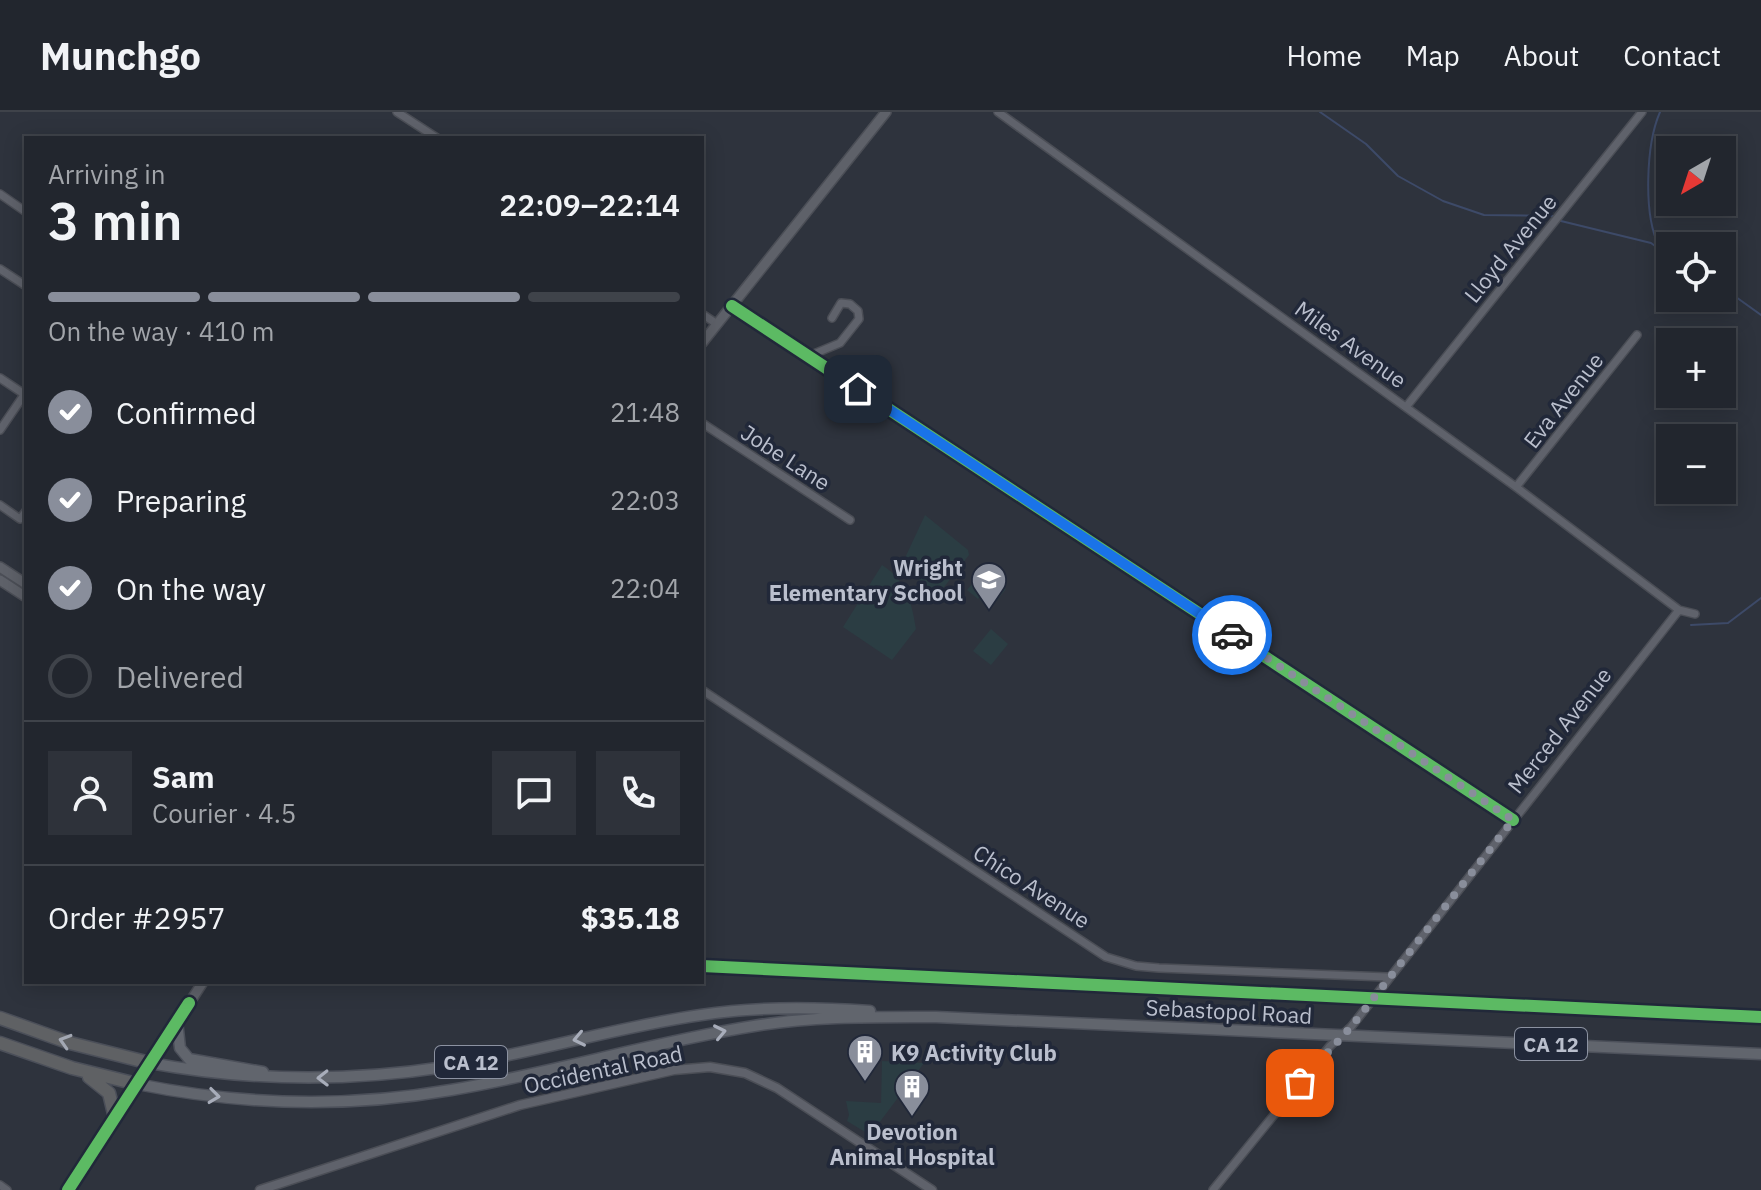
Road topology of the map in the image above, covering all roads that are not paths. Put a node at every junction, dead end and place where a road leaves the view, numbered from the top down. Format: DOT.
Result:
graph roads {
  1 [pos="397,112"];
  2 [pos="886,112"];
  3 [pos="998,112"];
  4 [pos="1642,112"];
  5 [pos="434,136"];
  6 [pos="0,194"];
  7 [pos="24,211"];
  8 [pos="0,269"];
  9 [pos="24,283"];
  10 [pos="732,306"];
  11 [pos="704,315"];
  12 [pos="832,318"];
  13 [pos="717,324"];
  14 [pos="1637,335"];
  15 [pos="704,340"];
  16 [pos="809,356"];
  17 [pos="0,378"];
  18 [pos="24,392"];
  19 [pos="24,394"];
  20 [pos="1406,407"];
  21 [pos="704,424"];
  22 [pos="0,430"];
  23 [pos="1516,487"];
  24 [pos="0,505"];
  25 [pos="24,514"];
  26 [pos="850,520"];
  27 [pos="0,567"];
  28 [pos="0,580"];
  29 [pos="24,583"];
  30 [pos="24,596"];
  31 [pos="1679,610"];
  32 [pos="1695,614"];
  33 [pos="704,691"];
  34 [pos="1513,820"];
  35 [pos="1387,977"];
  36 [pos="202,984"];
  37 [pos="936,1017"];
  38 [pos="0,1018"];
  39 [pos="177,1021"];
  40 [pos="1340,1037"];
  41 [pos="0,1043"];
  42 [pos="1761,1054"];
  43 [pos="150,1063"];
  44 [pos="72,1068"];
  45 [pos="284,1078"];
  46 [pos="137,1084"];
  47 [pos="115,1118"];
  48 [pos="0,1185"];
  49 [pos="7,1190"];
  50 [pos="68,1190"];
  51 [pos="260,1190"];
  52 [pos="932,1190"];
  53 [pos="1213,1190"];
  1 -- 5 [label="street"];
  2 -- 10 [label="main road"];
  3 -- 20 [label="street, Miles Avenue"];
  4 -- 20 [label="street, Lloyd Avenue"];
  6 -- 7 [label="street"];
  8 -- 9 [label="street"];
  10 -- 13 [label="main road"];
  10 -- 16 [label="street"];
  11 -- 13 [label="street"];
  12 -- 16 [label="street"];
  13 -- 15 [label="main road"];
  14 -- 23 [label="street, Eva Avenue"];
  16 -- 34 [label="street"];
  17 -- 18 [label="street"];
  19 -- 22 [label="street"];
  20 -- 23 [label="street, Miles Avenue"];
  21 -- 26 [label="street, Jobe Lane"];
  23 -- 31 [label="street, Miles Avenue"];
  24 -- 25 [label="street"];
  27 -- 29 [label="main road"];
  28 -- 30 [label="main road"];
  31 -- 32 [label="street"];
  31 -- 34 [label="street, Merced Avenue"];
  33 -- 35 [label="street, Chico Avenue"];
  34 -- 35 [label="street, Merced Avenue"];
  35 -- 40 [label="street, Merced Avenue"];
  36 -- 39 [label="main road"];
  37 -- 40 [label="main road, Sebastopol Road / CA 12"];
  37 -- 45 [label="main road, Sebastopol Road / CA 12, one-way"];
  46 -- 37 [label="main road, Sebastopol Road / CA 12, one-way"];
  43 -- 38 [label="highway, CA 12, one-way"];
  39 -- 43 [label="main road"];
  39 -- 45 [label="main road"];
  40 -- 42 [label="main road, Sebastopol Road / CA 12"];
  40 -- 53 [label="street, Merced Avenue"];
  41 -- 44 [label="highway, CA 12"];
  43 -- 45 [label="main road, Sebastopol Road / CA 12"];
  43 -- 46 [label="main road"];
  44 -- 46 [label="highway, CA 12"];
  44 -- 47 [label="highway"];
  46 -- 47 [label="main road"];
  47 -- 50 [label="main road"];
  48 -- 49 [label="street"];
  51 -- 52 [label="street, Occidental Road"];
}
